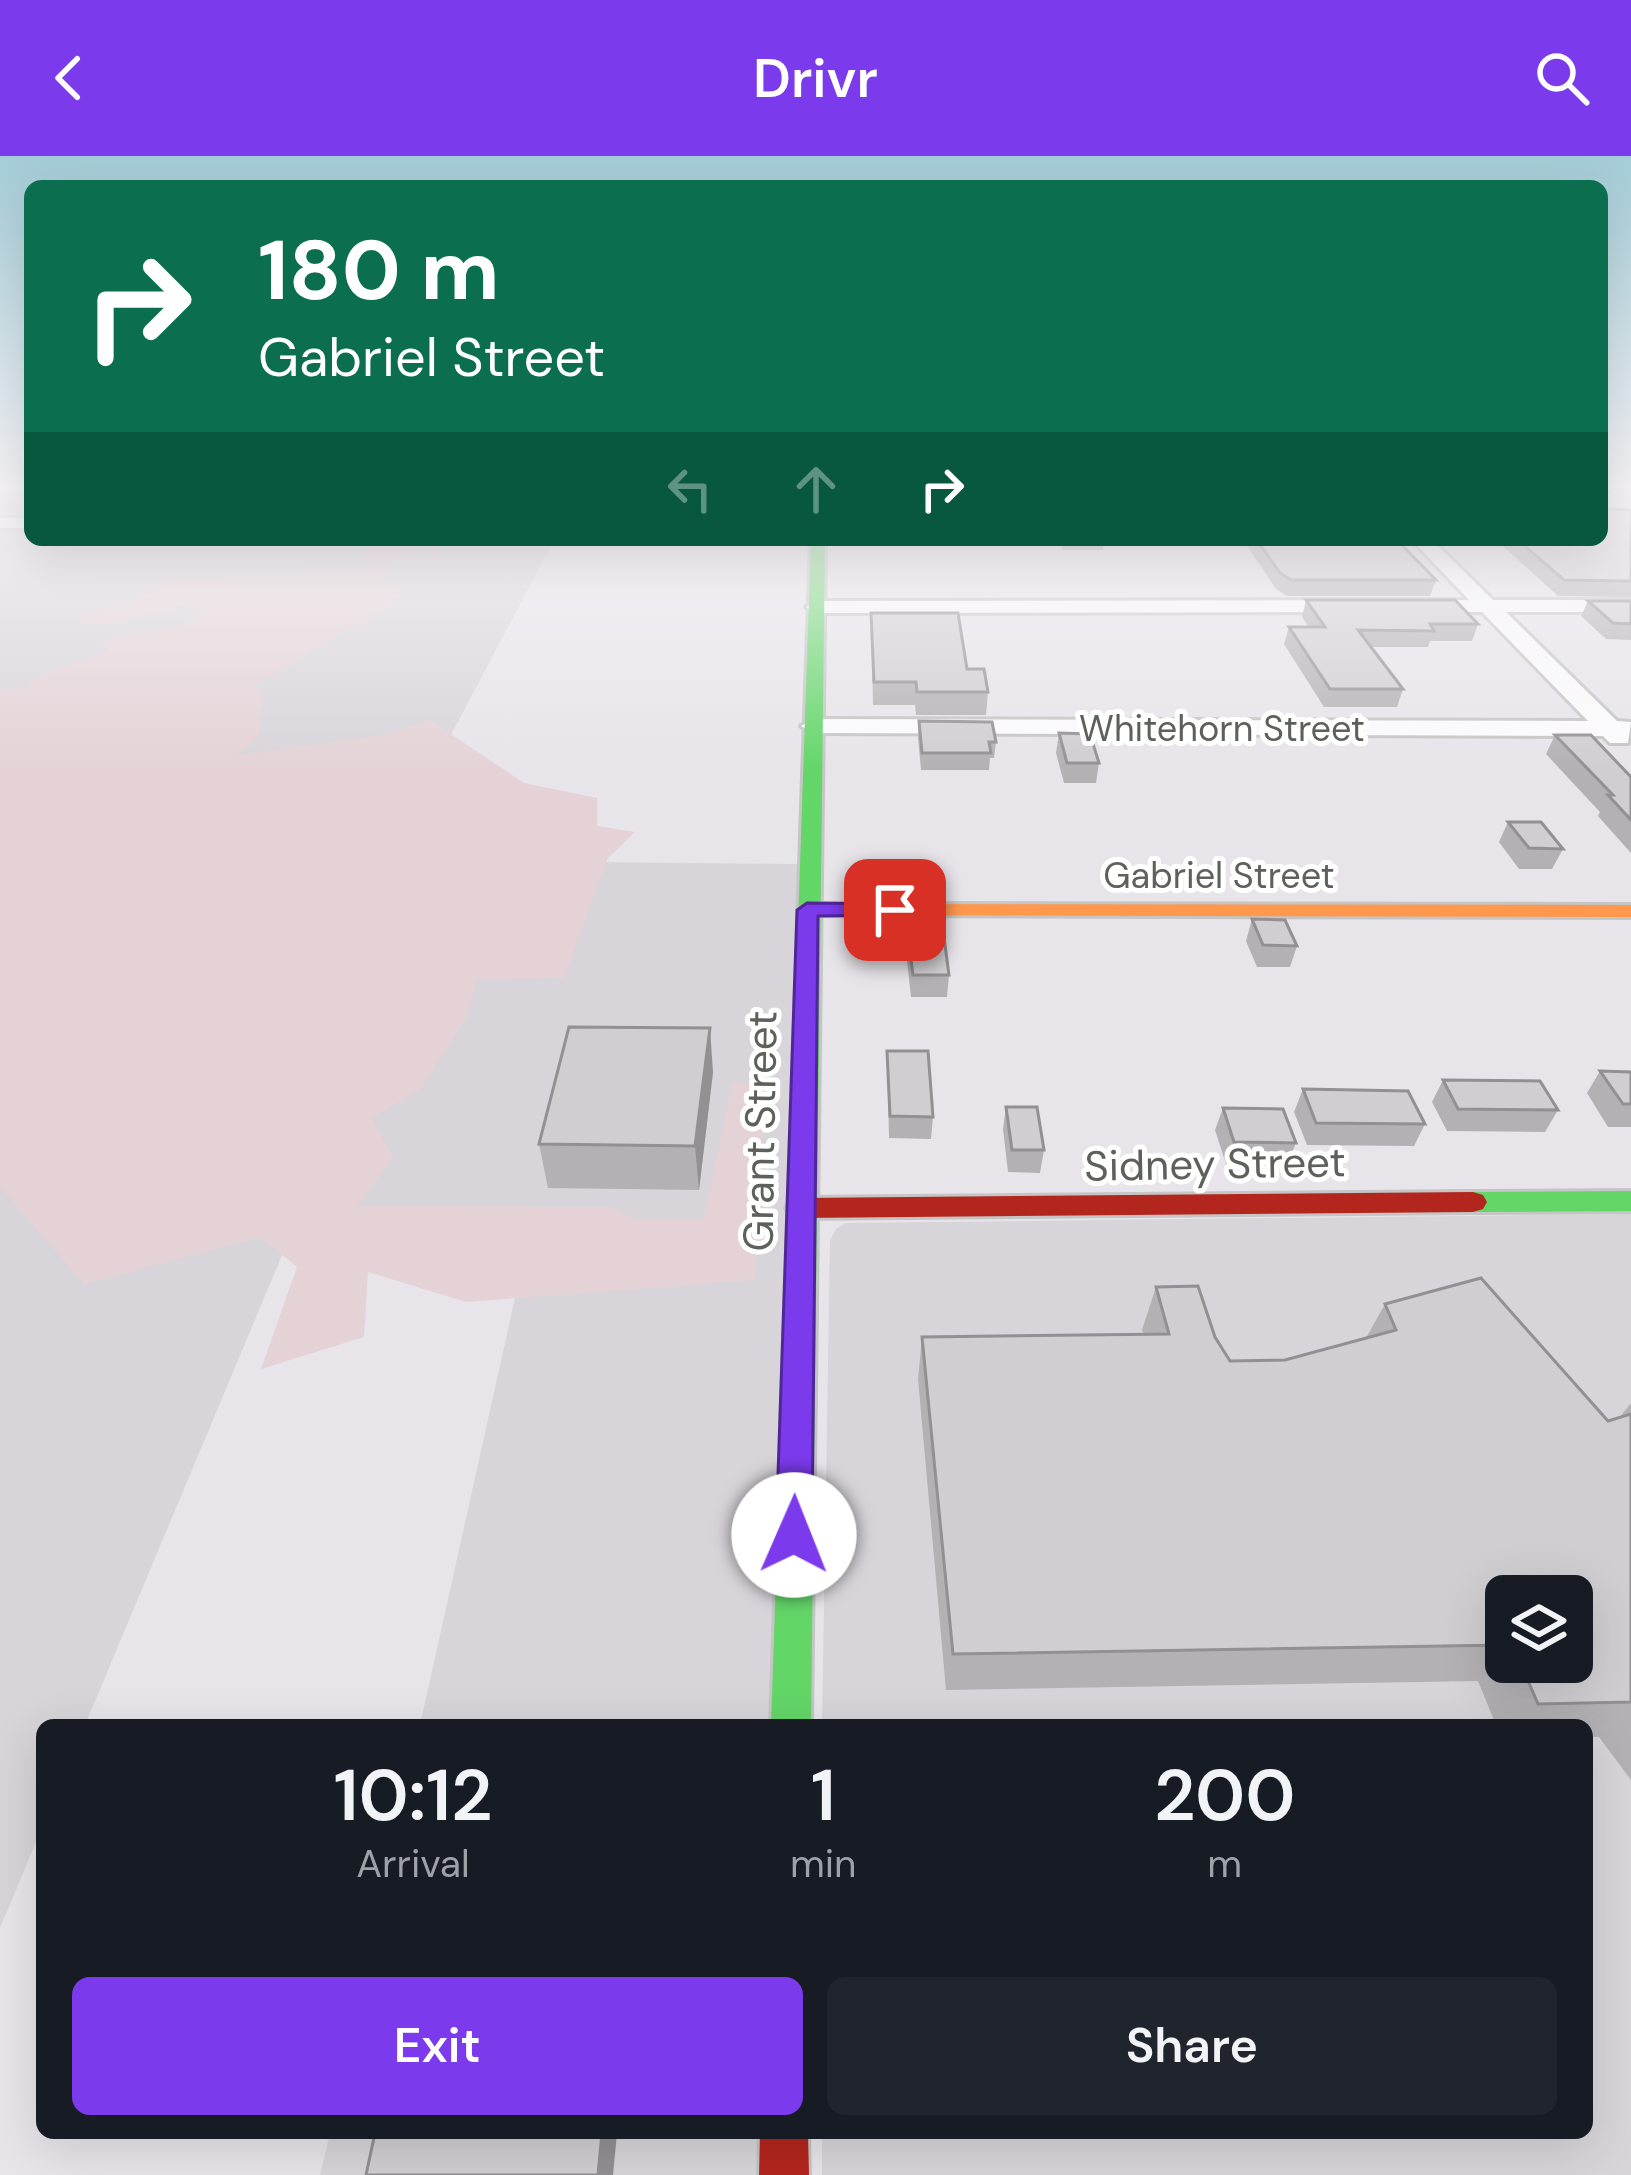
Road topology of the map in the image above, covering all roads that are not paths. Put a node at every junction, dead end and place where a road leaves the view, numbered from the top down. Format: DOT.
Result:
graph roads {
  1 [pos="817,581"];
  2 [pos="1462,581"];
  3 [pos="1486,606"];
  4 [pos="1631,606"];
  5 [pos="817,608"];
  6 [pos="813,726"];
  7 [pos="1620,729"];
  8 [pos="1631,750"];
  9 [pos="807,910"];
  10 [pos="1631,911"];
  11 [pos="1631,1201"];
  12 [pos="800,1208"];
  13 [pos="791,1719"];
  14 [pos="784,2139"];
  15 [pos="784,2175"];
  1 -- 5 [label="street, Grant Street"];
  2 -- 3 [label="street"];
  3 -- 4 [label="street"];
  3 -- 5 [label="street"];
  3 -- 7 [label="street"];
  5 -- 6 [label="street, Grant Street"];
  6 -- 7 [label="street, Whitehorn Street"];
  6 -- 9 [label="street, Grant Street"];
  7 -- 8 [label="street"];
  9 -- 10 [label="street, Gabriel Street"];
  9 -- 12 [label="street, Grant Street"];
  11 -- 12 [label="street, Sidney Street"];
  12 -- 13 [label="street, Grant Street"];
  14 -- 15 [label="street"];
}
